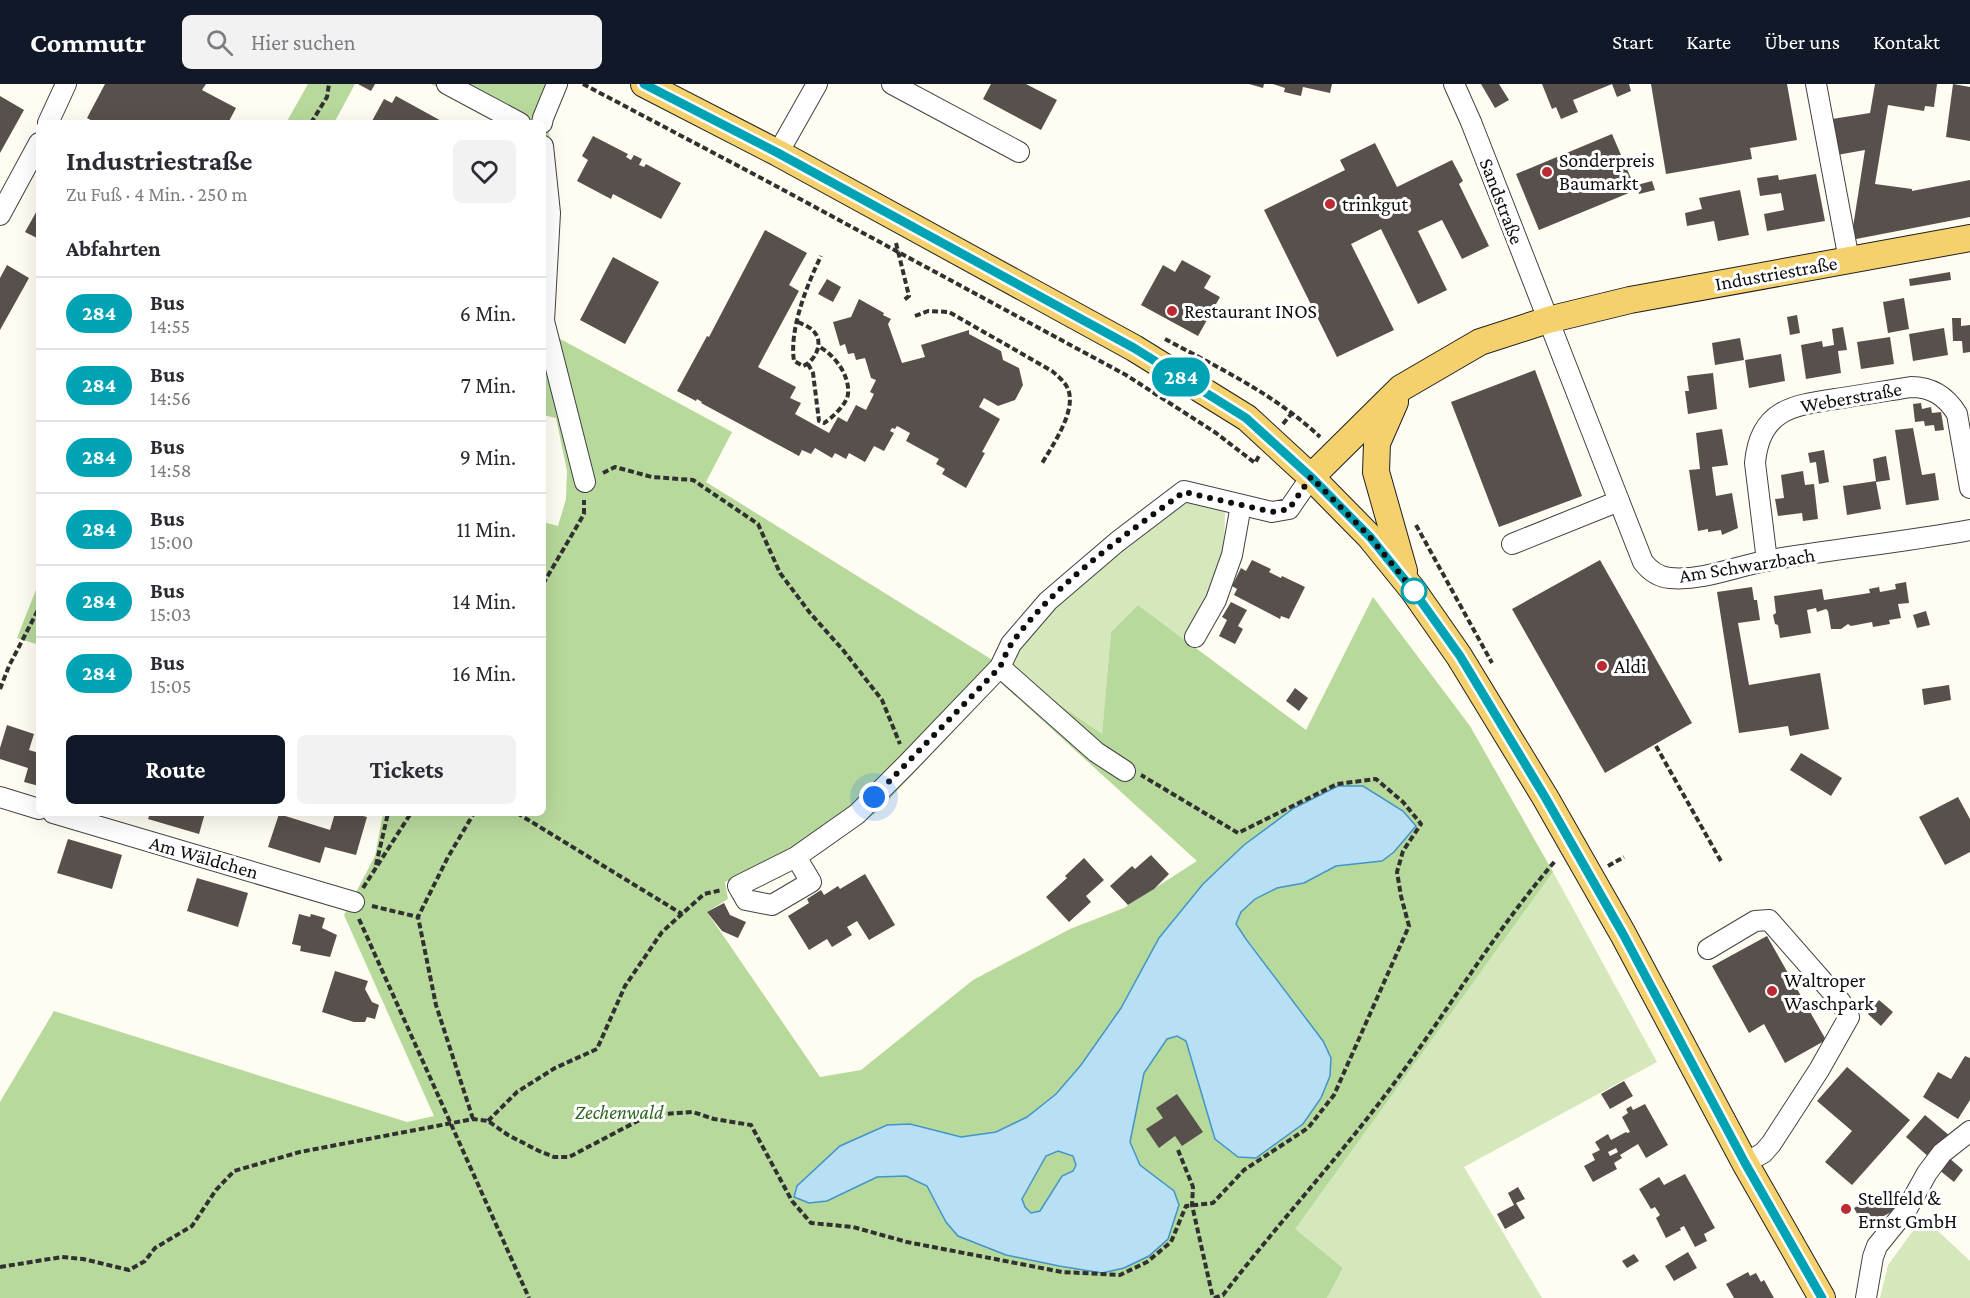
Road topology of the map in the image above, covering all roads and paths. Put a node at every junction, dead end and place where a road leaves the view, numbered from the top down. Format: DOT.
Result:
graph roads {
  1 [pos="66,84"];
  2 [pos="328,84"];
  3 [pos="447,84"];
  4 [pos="557,84"];
  5 [pos="583,84"];
  6 [pos="644,84"];
  7 [pos="817,84"];
  8 [pos="892,84"];
  9 [pos="1454,84"];
  10 [pos="1816,84"];
  11 [pos="49,120"];
  12 [pos="313,120"];
  13 [pos="514,120"];
  14 [pos="543,120"];
  15 [pos="36,149"];
  16 [pos="1019,152"];
  17 [pos="778,153"];
  18 [pos="546,175"];
  19 [pos="0,215"];
  20 [pos="888,215"];
  21 [pos="1970,238"];
  22 [pos="898,251"];
  23 [pos="821,256"];
  24 [pos="1849,260"];
  25 [pos="546,285"];
  26 [pos="904,300"];
  27 [pos="915,316"];
  28 [pos="1548,320"];
  29 [pos="798,322"];
  30 [pos="546,329"];
  31 [pos="818,346"];
  32 [pos="808,364"];
  33 [pos="1401,388"];
  34 [pos="1292,412"];
  35 [pos="1271,440"];
  36 [pos="1041,465"];
  37 [pos="1311,477"];
  38 [pos="585,482"];
  39 [pos="1970,488"];
  40 [pos="1619,501"];
  41 [pos="1241,505"];
  42 [pos="1970,530"];
  43 [pos="1512,544"];
  44 [pos="1767,561"];
  45 [pos="546,579"];
  46 [pos="1407,583"];
  47 [pos="36,614"];
  48 [pos="1195,637"];
  49 [pos="1000,667"];
  50 [pos="0,689"];
  51 [pos="1656,746"];
  52 [pos="907,764"];
  53 [pos="1125,771"];
  54 [pos="0,797"];
  55 [pos="36,808"];
  56 [pos="63,816"];
  57 [pos="387,816"];
  58 [pos="409,816"];
  59 [pos="472,816"];
  60 [pos="523,816"];
  61 [pos="1575,850"];
  62 [pos="796,857"];
  63 [pos="1623,857"];
  64 [pos="1722,863"];
  65 [pos="1605,867"];
  66 [pos="375,870"];
  67 [pos="738,886"];
  68 [pos="354,902"];
  69 [pos="682,914"];
  70 [pos="418,917"];
  71 [pos="1708,949"];
  72 [pos="473,1119"];
  73 [pos="488,1121"];
  74 [pos="450,1124"];
  75 [pos="1970,1131"];
  76 [pos="1178,1150"];
  77 [pos="1745,1163"];
  78 [pos="1192,1205"];
  79 [pos="0,1267"];
  80 [pos="529,1298"];
  81 [pos="1214,1298"];
  82 [pos="1822,1298"];
  83 [pos="1866,1298"];
  1 -- 11 [label="street"];
  2 -- 12 [label="path"];
  3 -- 13 [label="street"];
  4 -- 14 [label="street"];
  5 -- 22 [label="path"];
  6 -- 17 [label="main road"];
  7 -- 17 [label="street"];
  8 -- 16 [label="street"];
  9 -- 28 [label="street, Sandstraße"];
  10 -- 24 [label="street"];
  15 -- 19 [label="street"];
  17 -- 20 [label="main road"];
  18 -- 25 [label="street"];
  20 -- 22 [label="path"];
  20 -- 35 [label="main road"];
  21 -- 24 [label="main road, Industriestraße"];
  22 -- 26 [label="path"];
  22 -- 35 [label="path"];
  23 -- 29 [label="path"];
  24 -- 28 [label="main road, Industriestraße"];
  27 -- 36 [label="path"];
  28 -- 33 [label="main road, Industriestraße"];
  28 -- 40 [label="street, Am Schwarzbach"];
  29 -- 31 [label="path"];
  29 -- 32 [label="path"];
  30 -- 38 [label="street"];
  31 -- 32 [label="path"];
  31 -- 32 [label="path"];
  33 -- 37 [label="main road, Industriestraße"];
  33 -- 46 [label="main road"];
  34 -- 35 [label="path"];
  35 -- 37 [label="main road"];
  37 -- 41 [label="street"];
  37 -- 46 [label="main road"];
  38 -- 45 [label="path"];
  38 -- 52 [label="path"];
  39 -- 44 [label="street, Weberstraße"];
  40 -- 43 [label="street"];
  40 -- 44 [label="street, Am Schwarzbach"];
  41 -- 48 [label="street"];
  41 -- 49 [label="street"];
  42 -- 44 [label="street, Am Schwarzbach"];
  46 -- 61 [label="main road"];
  47 -- 50 [label="path"];
  49 -- 52 [label="street"];
  49 -- 53 [label="street"];
  51 -- 64 [label="path"];
  52 -- 62 [label="street"];
  53 -- 78 [label="path"];
  54 -- 55 [label="street"];
  56 -- 68 [label="street, Am Wäldchen"];
  57 -- 66 [label="path"];
  58 -- 66 [label="path"];
  59 -- 70 [label="path"];
  60 -- 69 [label="path"];
  61 -- 77 [label="main road"];
  61 -- 81 [label="path"];
  62 -- 67 [label="street"];
  62 -- 67 [label="street"];
  63 -- 65 [label="path"];
  66 -- 68 [label="path"];
  67 -- 69 [label="path"];
  68 -- 70 [label="path"];
  68 -- 74 [label="path"];
  69 -- 73 [label="path"];
  70 -- 72 [label="path"];
  71 -- 77 [label="street"];
  72 -- 73 [label="path"];
  72 -- 74 [label="path"];
  73 -- 78 [label="path"];
  74 -- 79 [label="path"];
  74 -- 80 [label="path"];
  75 -- 83 [label="street"];
  76 -- 78 [label="path"];
  77 -- 82 [label="main road"];
  78 -- 81 [label="path"];
}
